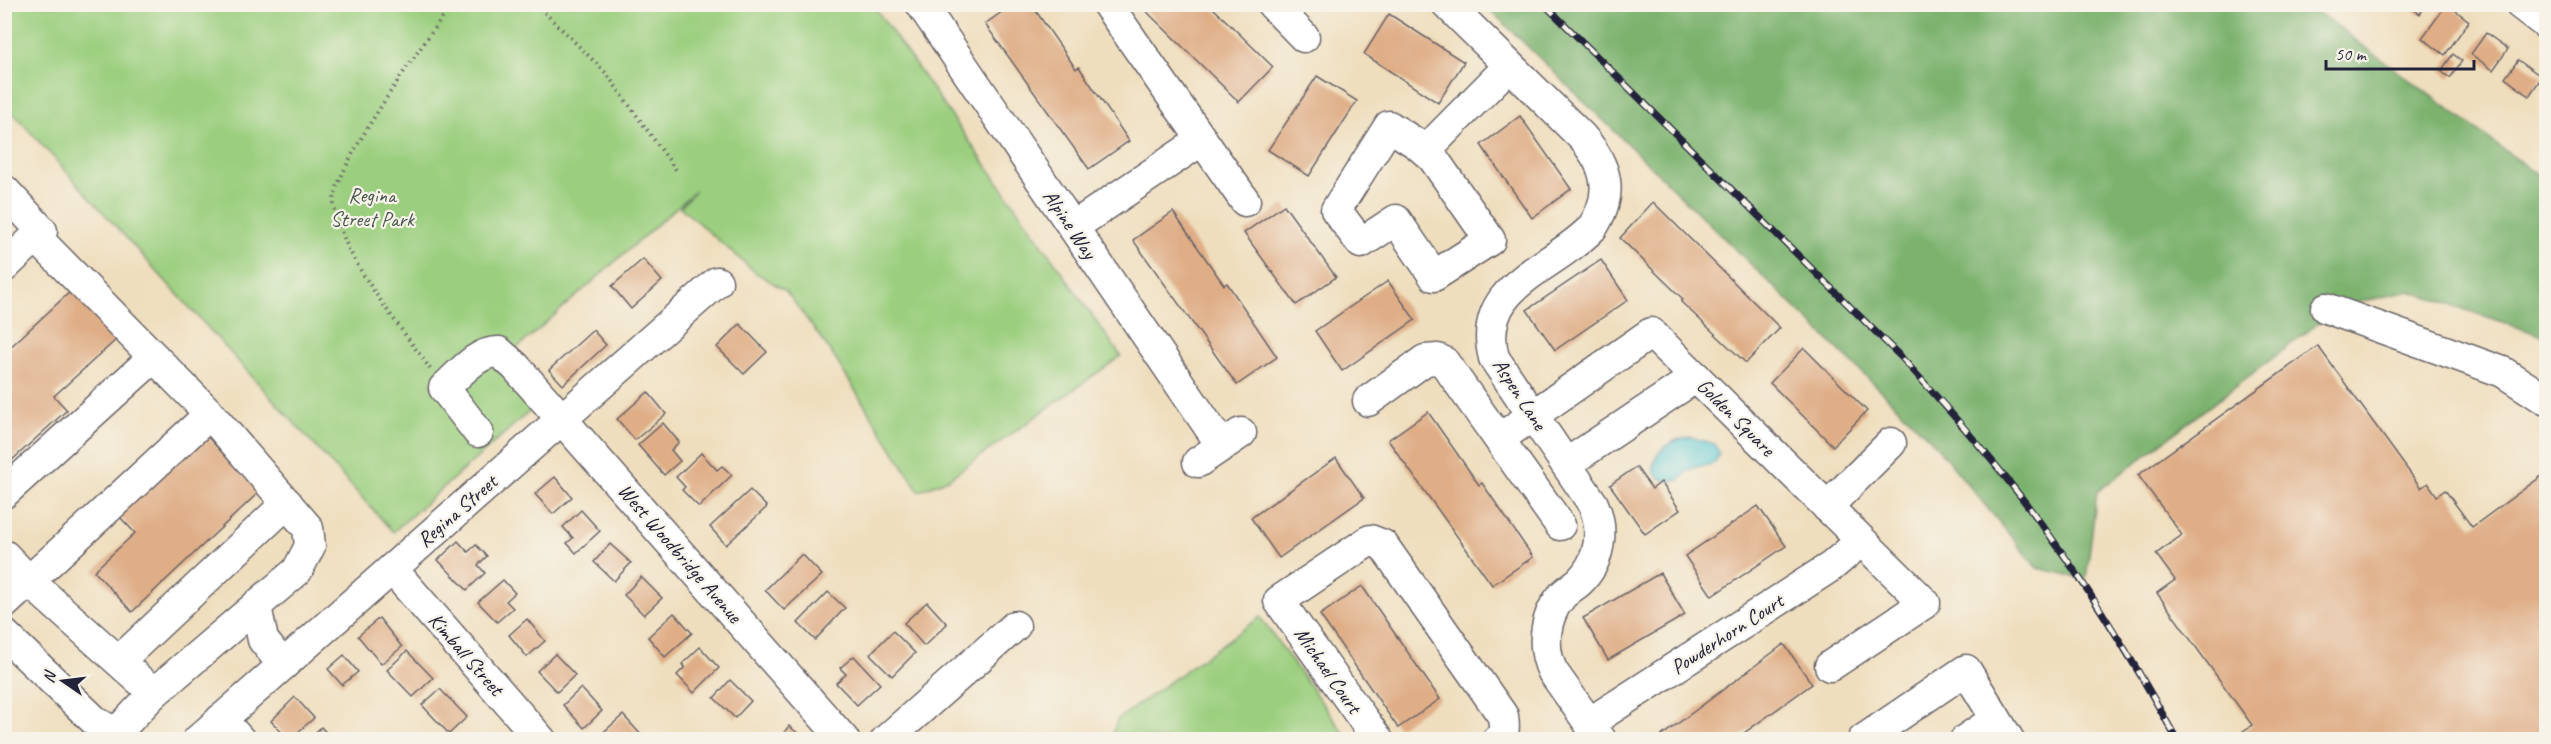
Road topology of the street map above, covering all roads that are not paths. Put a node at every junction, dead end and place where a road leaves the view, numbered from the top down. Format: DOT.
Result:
graph roads {
  1 [pos="1107,4"];
  2 [pos="1272,4"];
  3 [pos="1447,4"];
  4 [pos="929,7"];
  5 [pos="1304,37"];
  6 [pos="1509,66"];
  7 [pos="1202,140"];
  8 [pos="1426,150"];
  9 [pos="4,190"];
  10 [pos="1245,201"];
  11 [pos="1073,227"];
  12 [pos="36,237"];
  13 [pos="5,266"];
  14 [pos="717,282"];
  15 [pos="2326,308"];
  16 [pos="154,357"];
  17 [pos="1696,377"];
  18 [pos="2547,400"];
  19 [pos="1368,401"];
  20 [pos="210,414"];
  21 [pos="1533,416"];
  22 [pos="562,418"];
  23 [pos="478,432"];
  24 [pos="1499,439"];
  25 [pos="1891,443"];
  26 [pos="1220,447"];
  27 [pos="1566,464"];
  28 [pos="4,493"];
  29 [pos="287,503"];
  30 [pos="1827,507"];
  31 [pos="1560,525"];
  32 [pos="1861,541"];
  33 [pos="4,555"];
  34 [pos="392,569"];
  35 [pos="30,582"];
  36 [pos="4,604"];
  37 [pos="256,606"];
  38 [pos="1015,626"];
  39 [pos="4,634"];
  40 [pos="119,661"];
  41 [pos="283,665"];
  42 [pos="1830,666"];
  43 [pos="154,693"];
  44 [pos="230,729"];
  45 [pos="2002,729"];
  46 [pos="1595,731"];
  47 [pos="198,740"];
  48 [pos="541,740"];
  49 [pos="844,740"];
  50 [pos="886,740"];
  51 [pos="1378,740"];
  52 [pos="1497,740"];
  53 [pos="1863,740"];
  54 [pos="1965,740"];
  1 -- 7 [label="street"];
  2 -- 5 [label="street"];
  3 -- 6 [label="street, Aspen Lane"];
  4 -- 11 [label="street, Alpine Way"];
  6 -- 8 [label="street"];
  6 -- 21 [label="street, Aspen Lane"];
  7 -- 10 [label="street"];
  7 -- 11 [label="street"];
  8 -- 8 [label="street"];
  9 -- 12 [label="street"];
  11 -- 26 [label="street, Alpine Way"];
  12 -- 13 [label="street"];
  12 -- 16 [label="street"];
  14 -- 22 [label="street, Regina Street"];
  15 -- 18 [label="street"];
  16 -- 20 [label="street"];
  16 -- 28 [label="street"];
  17 -- 21 [label="street, Golden Square"];
  17 -- 27 [label="street"];
  17 -- 30 [label="street, Golden Square"];
  19 -- 24 [label="street"];
  20 -- 29 [label="street"];
  20 -- 35 [label="street"];
  21 -- 24 [label="street"];
  21 -- 27 [label="street, Aspen Lane"];
  22 -- 23 [label="street, West Woodbridge Avenue"];
  22 -- 34 [label="street, Regina Street"];
  22 -- 49 [label="street, West Woodbridge Avenue"];
  24 -- 31 [label="street"];
  25 -- 30 [label="street"];
  27 -- 46 [label="street, Aspen Lane"];
  29 -- 37 [label="street"];
  29 -- 40 [label="street"];
  30 -- 32 [label="street, Golden Square"];
  32 -- 42 [label="street, Golden Square"];
  32 -- 46 [label="street, Powderhorn Court"];
  33 -- 35 [label="street"];
  34 -- 41 [label="street, Regina Street"];
  34 -- 48 [label="street, Kimball Street"];
  35 -- 36 [label="street"];
  35 -- 40 [label="street"];
  37 -- 41 [label="street"];
  37 -- 43 [label="street"];
  38 -- 50 [label="street"];
  39 -- 43 [label="street"];
  40 -- 43 [label="street"];
  41 -- 44 [label="street, Regina Street"];
  44 -- 47 [label="street, Regina Street"];
  45 -- 53 [label="street"];
  45 -- 54 [label="street"];
  51 -- 52 [label="street, Michael Court"];
}
